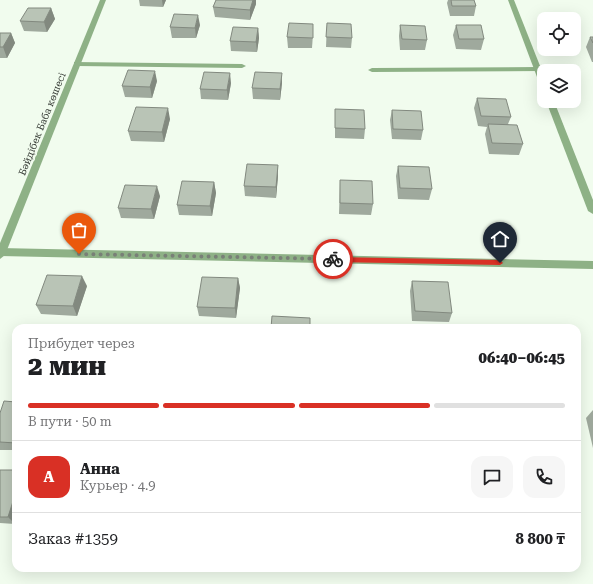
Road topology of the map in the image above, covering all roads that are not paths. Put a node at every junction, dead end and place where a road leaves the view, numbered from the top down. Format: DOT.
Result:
graph roads {
  1 [pos="103,0"];
  2 [pos="511,0"];
  3 [pos="77,64"];
  4 [pos="242,66"];
  5 [pos="537,66"];
  6 [pos="537,69"];
  7 [pos="372,70"];
  8 [pos="553,108"];
  9 [pos="593,210"];
  10 [pos="0,253"];
  11 [pos="593,264"];
  1 -- 3 [label="street, Бәйдібек Баба көшесі"];
  2 -- 5 [label="street"];
  3 -- 4 [label="street"];
  3 -- 10 [label="street, Бәйдібек Баба көшесі"];
  6 -- 7 [label="street"];
  8 -- 9 [label="street"];
  10 -- 11 [label="street"];
}
